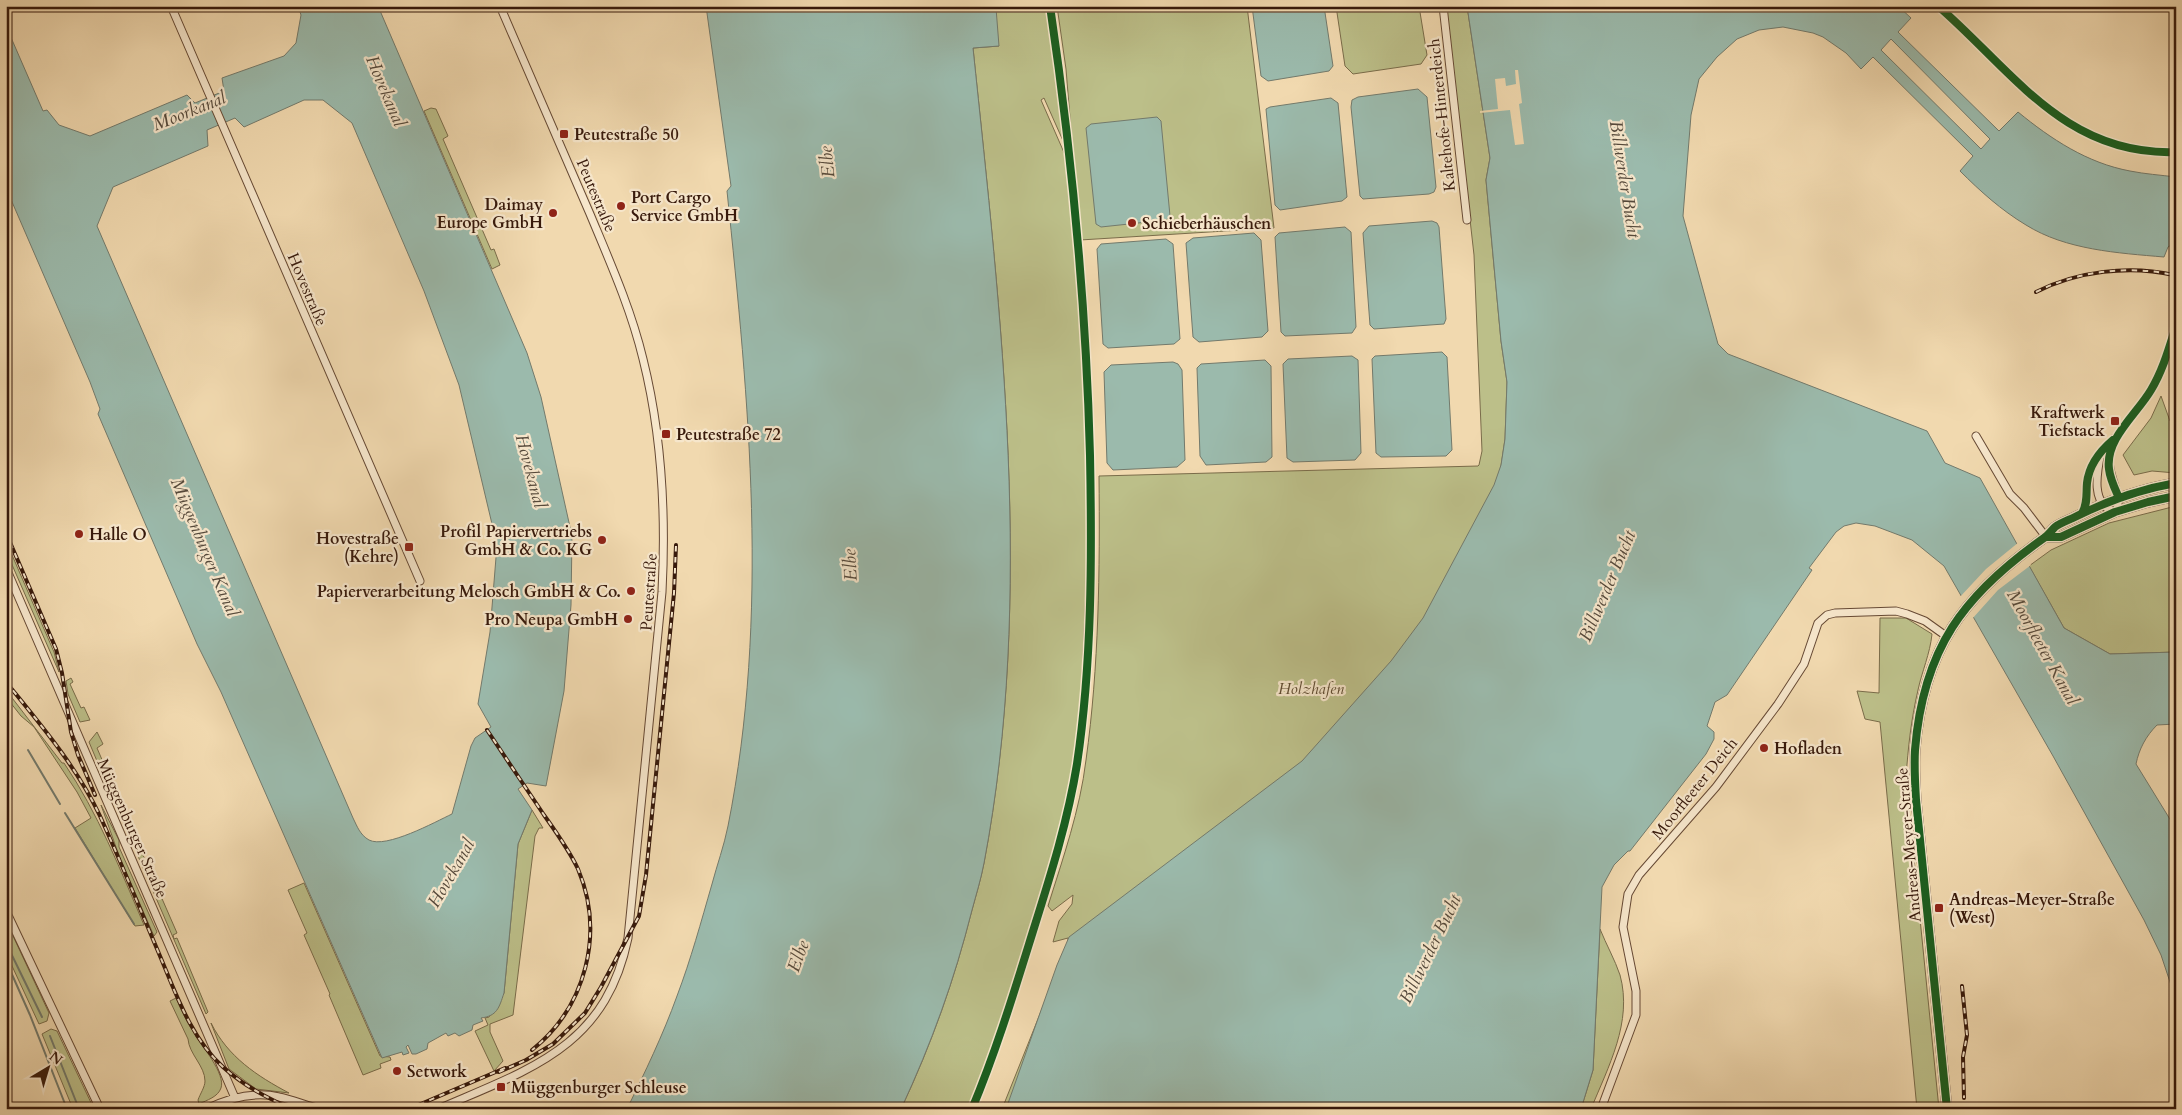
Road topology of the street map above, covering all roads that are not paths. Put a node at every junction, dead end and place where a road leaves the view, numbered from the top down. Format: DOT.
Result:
graph roads {
  1 [pos="171,6"];
  2 [pos="500,6"];
  3 [pos="1443,6"];
  4 [pos="1938,6"];
  5 [pos="2176,152"];
  6 [pos="1467,220"];
  7 [pos="2176,326"];
  8 [pos="2119,435"];
  9 [pos="1976,436"];
  10 [pos="2101,452"];
  11 [pos="2176,483"];
  12 [pos="2176,496"];
  13 [pos="2119,498"];
  14 [pos="2102,504"];
  15 [pos="2115,512"];
  16 [pos="2082,513"];
  17 [pos="2046,537"];
  18 [pos="6,568"];
  19 [pos="420,581"];
  20 [pos="1946,636"];
  21 [pos="6,911"];
  22 [pos="235,1098"];
  23 [pos="100,1109"];
  24 [pos="206,1109"];
  25 [pos="321,1109"];
  26 [pos="438,1109"];
  27 [pos="1601,1109"];
  28 [pos="1947,1109"];
  1 -- 19 [label="street, Hovestraße"];
  2 -- 26 [label="street, Peutestraße"];
  3 -- 6 [label="street, Kaltehofe-Hinterdeich"];
  4 -- 5 [label="street"];
  7 -- 8 [label="street"];
  8 -- 10 [label="street"];
  8 -- 13 [label="street"];
  9 -- 17 [label="street"];
  10 -- 14 [label="street"];
  10 -- 16 [label="street"];
  11 -- 13 [label="main road, Andreas-Meyer-Straße"];
  12 -- 15 [label="main road, Andreas-Meyer-Straße"];
  13 -- 14 [label="main road, Andreas-Meyer-Straße"];
  13 -- 15 [label="street"];
  14 -- 15 [label="street"];
  14 -- 16 [label="main road, Andreas-Meyer-Straße"];
  15 -- 17 [label="main road, Andreas-Meyer-Straße"];
  16 -- 17 [label="main road, Andreas-Meyer-Straße"];
  17 -- 20 [label="main road, Andreas-Meyer-Straße"];
  18 -- 22 [label="street, Müggenburger Straße"];
  20 -- 27 [label="street, Moorfleeter Deich"];
  20 -- 28 [label="main road, Andreas-Meyer-Straße"];
  21 -- 23 [label="street"];
  22 -- 24 [label="street"];
  22 -- 25 [label="street"];
}
